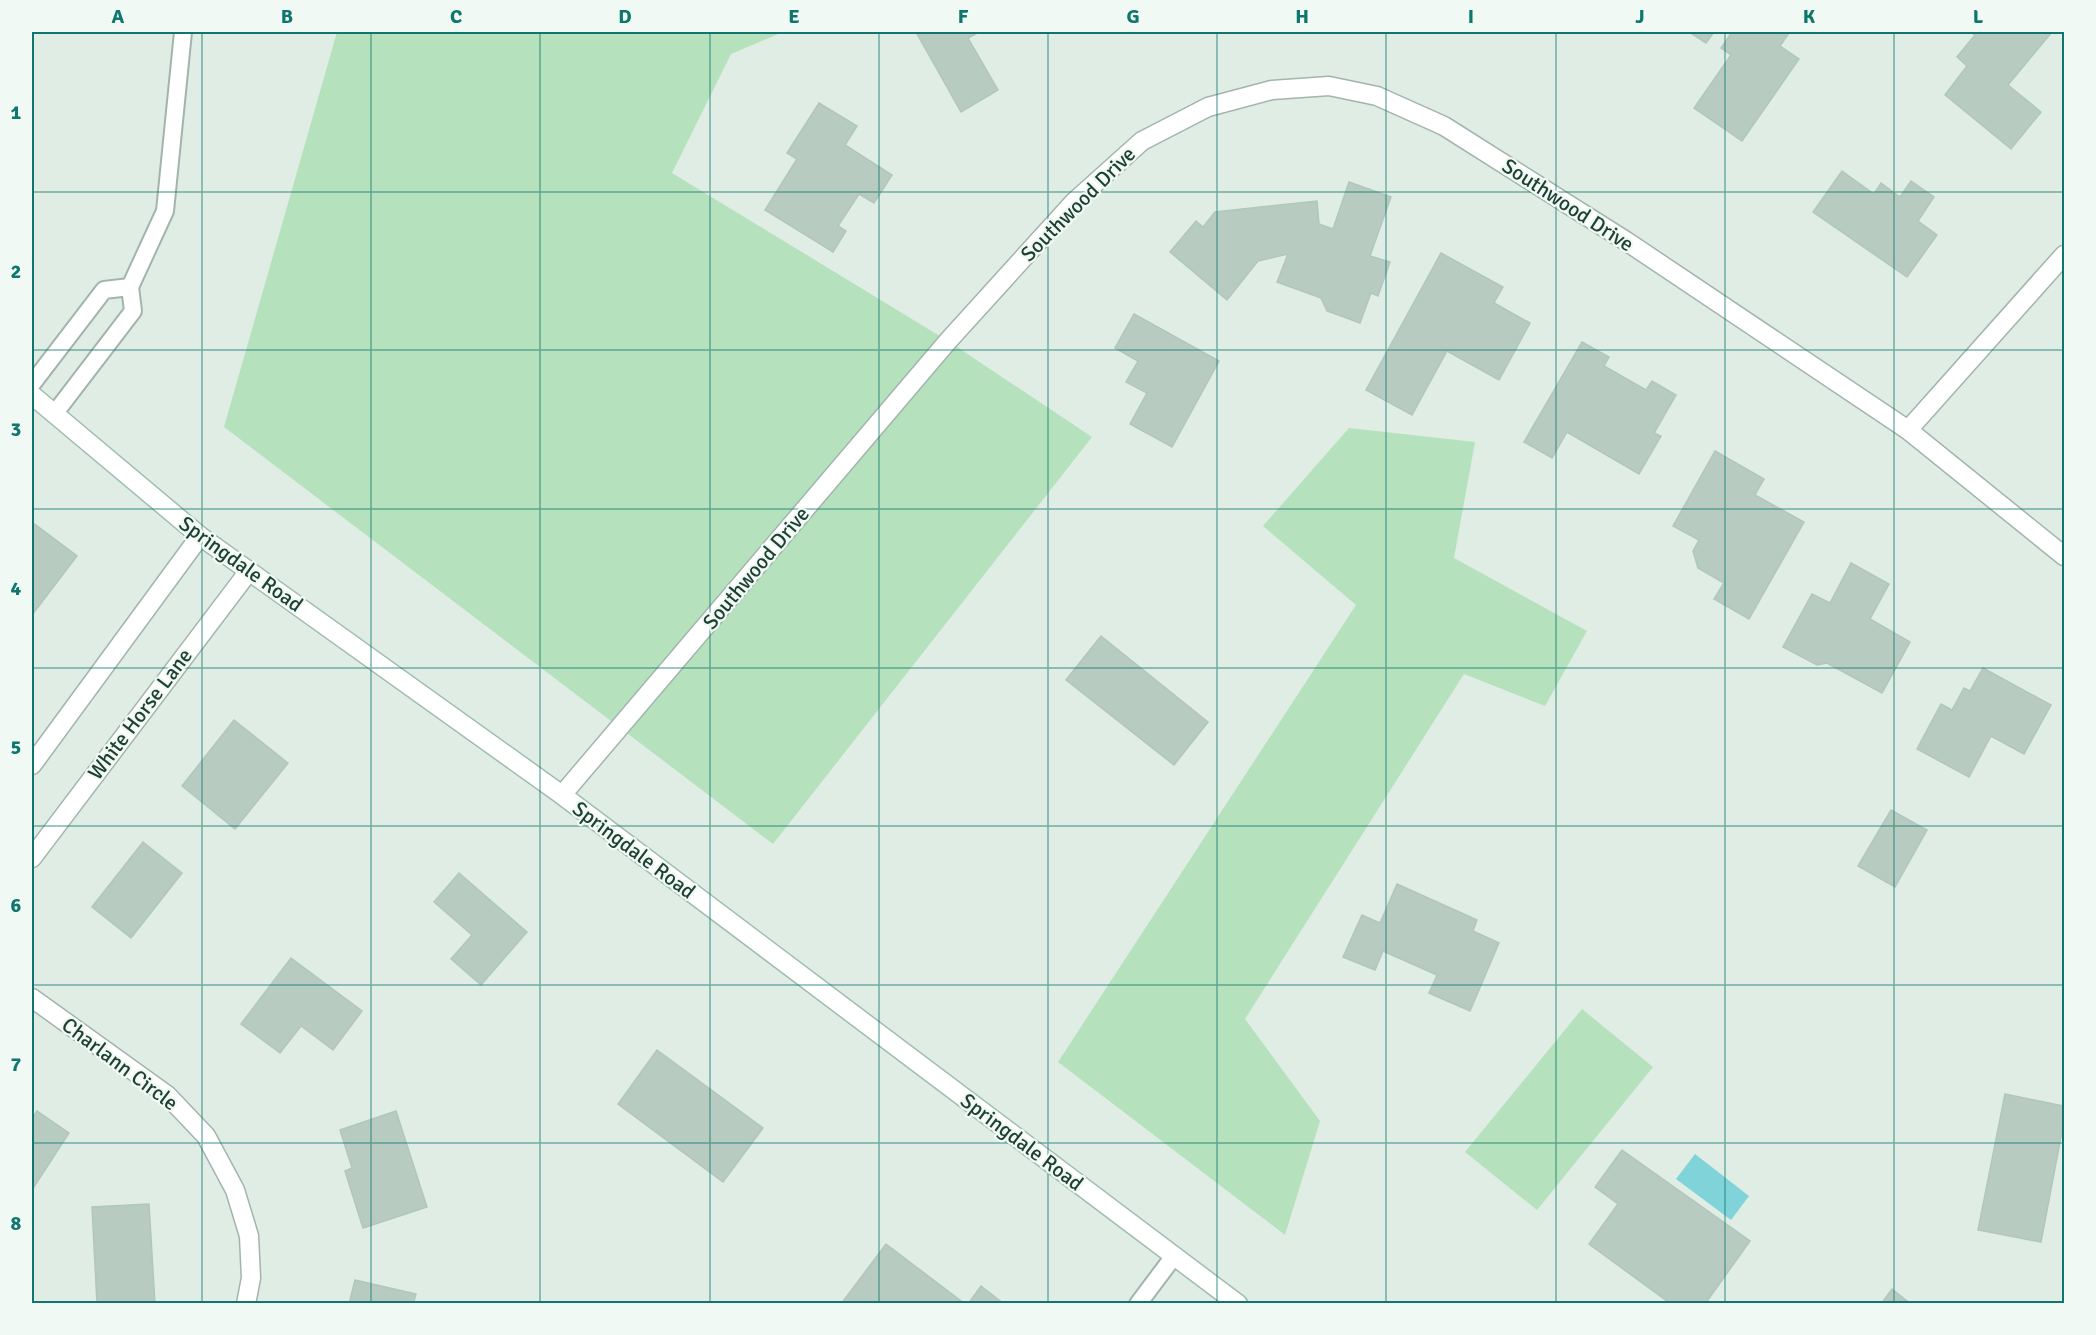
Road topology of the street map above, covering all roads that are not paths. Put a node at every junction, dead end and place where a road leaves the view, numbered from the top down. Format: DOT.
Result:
graph roads {
  1 [pos="183,32"];
  2 [pos="2064,255"];
  3 [pos="130,287"];
  4 [pos="32,384"];
  5 [pos="32,395"];
  6 [pos="55,413"];
  7 [pos="1908,430"];
  8 [pos="200,536"];
  9 [pos="2064,555"];
  10 [pos="249,571"];
  11 [pos="32,765"];
  12 [pos="562,795"];
  13 [pos="32,858"];
  14 [pos="32,998"];
  15 [pos="1174,1256"];
  16 [pos="246,1304"];
  17 [pos="1138,1304"];
  18 [pos="1238,1304"];
  1 -- 3 [label="lane"];
  2 -- 7 [label="street"];
  3 -- 4 [label="lane"];
  3 -- 6 [label="lane"];
  5 -- 6 [label="street, Springdale Road"];
  6 -- 8 [label="street, Springdale Road"];
  7 -- 9 [label="street, Southwood Drive"];
  7 -- 12 [label="street, Southwood Drive"];
  8 -- 10 [label="street, Springdale Road"];
  8 -- 11 [label="street"];
  10 -- 12 [label="street, Springdale Road"];
  10 -- 13 [label="street, White Horse Lane"];
  12 -- 15 [label="street, Springdale Road"];
  14 -- 16 [label="street, Charlann Circle"];
  15 -- 17 [label="lane"];
  15 -- 18 [label="street, Springdale Road"];
}
